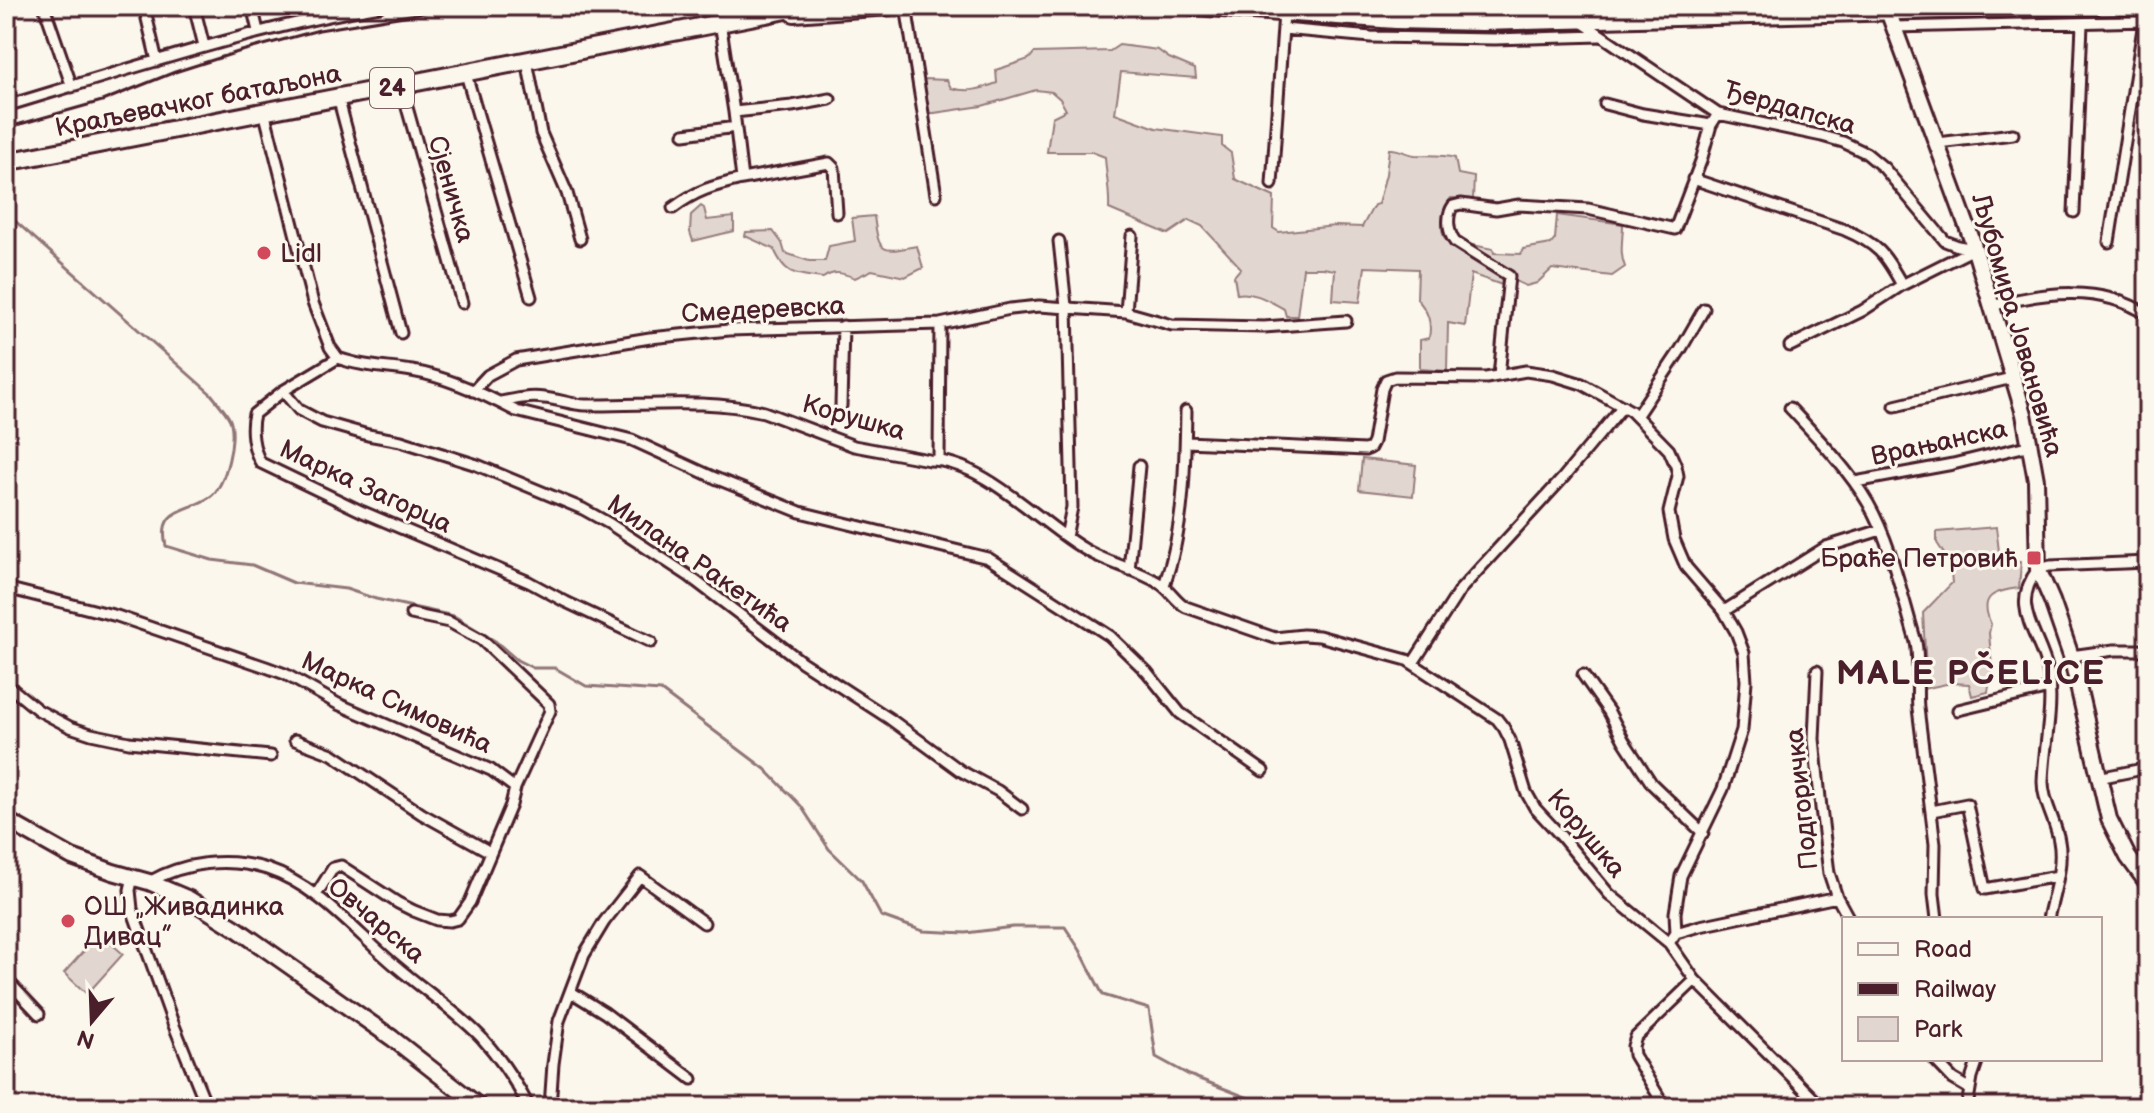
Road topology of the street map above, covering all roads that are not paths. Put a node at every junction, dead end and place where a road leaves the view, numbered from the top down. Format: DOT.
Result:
graph roads {
  1 [pos="44,6"];
  2 [pos="144,6"];
  3 [pos="194,6"];
  4 [pos="252,6"];
  5 [pos="380,6"];
  6 [pos="807,6"];
  7 [pos="886,6"];
  8 [pos="906,6"];
  9 [pos="1193,6"];
  10 [pos="2093,6"];
  11 [pos="324,11"];
  12 [pos="777,13"];
  13 [pos="1891,19"];
  14 [pos="1284,21"];
  15 [pos="1579,21"];
  16 [pos="720,22"];
  17 [pos="2146,22"];
  18 [pos="2082,24"];
  19 [pos="258,31"];
  20 [pos="1600,36"];
  21 [pos="204,46"];
  22 [pos="157,61"];
  23 [pos="527,61"];
  24 [pos="466,74"];
  25 [pos="401,86"];
  26 [pos="6,87"];
  27 [pos="72,87"];
  28 [pos="338,97"];
  29 [pos="830,99"];
  30 [pos="1605,104"];
  31 [pos="9,105"];
  32 [pos="264,111"];
  33 [pos="734,112"];
  34 [pos="1718,114"];
  35 [pos="1711,125"];
  36 [pos="736,127"];
  37 [pos="684,134"];
  38 [pos="2013,134"];
  39 [pos="1938,143"];
  40 [pos="6,162"];
  41 [pos="742,179"];
  42 [pos="1693,179"];
  43 [pos="1272,184"];
  44 [pos="936,195"];
  45 [pos="673,208"];
  46 [pos="2074,212"];
  47 [pos="837,213"];
  48 [pos="1132,236"];
  49 [pos="580,239"];
  50 [pos="1059,241"];
  51 [pos="2109,242"];
  52 [pos="1974,249"];
  53 [pos="1902,285"];
  54 [pos="531,297"];
  55 [pos="462,303"];
  56 [pos="1067,306"];
  57 [pos="1991,306"];
  58 [pos="1704,309"];
  59 [pos="1126,312"];
  60 [pos="2148,315"];
  61 [pos="1346,321"];
  62 [pos="940,324"];
  63 [pos="843,326"];
  64 [pos="401,333"];
  65 [pos="1790,346"];
  66 [pos="338,358"];
  67 [pos="1499,376"];
  68 [pos="2012,378"];
  69 [pos="283,391"];
  70 [pos="473,391"];
  71 [pos="501,402"];
  72 [pos="841,406"];
  73 [pos="1623,406"];
  74 [pos="1895,406"];
  75 [pos="1790,408"];
  76 [pos="1186,411"];
  77 [pos="1637,415"];
  78 [pos="1186,442"];
  79 [pos="2031,445"];
  80 [pos="939,460"];
  81 [pos="1139,466"];
  82 [pos="1855,482"];
  83 [pos="1881,530"];
  84 [pos="1066,537"];
  85 [pos="2148,562"];
  86 [pos="2038,569"];
  87 [pos="1129,570"];
  88 [pos="1164,585"];
  89 [pos="6,588"];
  90 [pos="1724,611"];
  91 [pos="411,614"];
  92 [pos="651,642"];
  93 [pos="2148,650"];
  94 [pos="2071,656"];
  95 [pos="1413,663"];
  96 [pos="1817,671"];
  97 [pos="1583,675"];
  98 [pos="6,684"];
  99 [pos="2049,688"];
  100 [pos="1958,710"];
  101 [pos="295,740"];
  102 [pos="271,756"];
  103 [pos="2148,768"];
  104 [pos="1263,771"];
  105 [pos="2098,778"];
  106 [pos="515,788"];
  107 [pos="1022,809"];
  108 [pos="1932,811"];
  109 [pos="6,820"];
  110 [pos="1703,833"];
  111 [pos="490,852"];
  112 [pos="2058,876"];
  113 [pos="133,877"];
  114 [pos="149,882"];
  115 [pos="2148,884"];
  116 [pos="316,895"];
  117 [pos="1837,897"];
  118 [pos="1848,917"];
  119 [pos="1933,917"];
  120 [pos="2048,917"];
  121 [pos="704,923"];
  122 [pos="1676,933"];
  123 [pos="1669,943"];
  124 [pos="6,979"];
  125 [pos="1695,980"];
  126 [pos="571,992"];
  127 [pos="39,1014"];
  128 [pos="1936,1061"];
  129 [pos="1977,1061"];
  130 [pos="692,1079"];
  131 [pos="1970,1089"];
  132 [pos="207,1107"];
  133 [pos="480,1107"];
  134 [pos="529,1107"];
  135 [pos="550,1107"];
  136 [pos="1665,1107"];
  137 [pos="1822,1107"];
  138 [pos="1967,1107"];
  1 -- 27 [label="street"];
  2 -- 22 [label="street"];
  3 -- 21 [label="street"];
  4 -- 19 [label="street"];
  5 -- 11 [label="street"];
  6 -- 12 [label="main road, Краљевачког батаљона / 24"];
  7 -- 12 [label="main road, Краљевачког батаљона / 24"];
  8 -- 44 [label="street"];
  9 -- 14 [label="main road"];
  10 -- 13 [label="main road"];
  11 -- 19 [label="street"];
  12 -- 16 [label="main road, Краљевачког батаљона / 24"];
  13 -- 15 [label="main road"];
  13 -- 18 [label="street"];
  13 -- 39 [label="street, Љубомира Јовановића"];
  14 -- 15 [label="main road"];
  14 -- 20 [label="street"];
  14 -- 43 [label="street"];
  15 -- 20 [label="street, Ђердапска"];
  16 -- 23 [label="main road, Краљевачког батаљона / 24"];
  16 -- 33 [label="street"];
  17 -- 18 [label="street"];
  17 -- 51 [label="street"];
  18 -- 46 [label="street"];
  19 -- 21 [label="street"];
  20 -- 34 [label="street, Ђердапска"];
  21 -- 22 [label="street"];
  22 -- 27 [label="street"];
  23 -- 24 [label="main road, Краљевачког батаљона / 24"];
  23 -- 49 [label="street"];
  24 -- 25 [label="main road, Краљевачког батаљона / 24"];
  24 -- 54 [label="street"];
  25 -- 28 [label="main road, Краљевачког батаљона / 24"];
  25 -- 55 [label="street, Сјеничка"];
  26 -- 31 [label="street"];
  27 -- 31 [label="street"];
  28 -- 32 [label="main road, Краљевачког батаљона / 24"];
  28 -- 64 [label="street"];
  29 -- 33 [label="street"];
  30 -- 35 [label="street"];
  32 -- 40 [label="main road, Краљевачког батаљона / 24"];
  32 -- 66 [label="street"];
  33 -- 36 [label="street"];
  34 -- 35 [label="street"];
  34 -- 52 [label="street, Ђердапска"];
  35 -- 42 [label="street"];
  36 -- 37 [label="street"];
  36 -- 41 [label="street"];
  38 -- 39 [label="street"];
  39 -- 52 [label="street, Љубомира Јовановића"];
  41 -- 45 [label="street"];
  41 -- 47 [label="street"];
  42 -- 53 [label="street"];
  42 -- 67 [label="street"];
  48 -- 59 [label="street"];
  50 -- 56 [label="street"];
  52 -- 53 [label="street"];
  52 -- 57 [label="street, Љубомира Јовановића"];
  53 -- 65 [label="street"];
  56 -- 59 [label="street, Смедеревска"];
  56 -- 62 [label="street, Смедеревска"];
  56 -- 84 [label="street"];
  57 -- 60 [label="street"];
  57 -- 68 [label="street, Љубомира Јовановића"];
  58 -- 77 [label="street"];
  59 -- 61 [label="street, Смедеревска"];
  62 -- 63 [label="street, Смедеревска"];
  62 -- 80 [label="street"];
  63 -- 70 [label="street, Смедеревска"];
  63 -- 72 [label="street"];
  66 -- 69 [label="street, Марка Загорца"];
  66 -- 70 [label="street"];
  67 -- 73 [label="street"];
  67 -- 78 [label="street"];
  68 -- 74 [label="street"];
  68 -- 79 [label="street, Љубомира Јовановића"];
  69 -- 92 [label="street, Марка Загорца"];
  69 -- 107 [label="street, Милана Ракетића"];
  70 -- 71 [label="street"];
  71 -- 80 [label="street, Корушка"];
  71 -- 104 [label="street"];
  73 -- 77 [label="street"];
  73 -- 95 [label="street"];
  75 -- 82 [label="street"];
  76 -- 78 [label="street"];
  77 -- 90 [label="street"];
  78 -- 88 [label="street"];
  79 -- 82 [label="street, Врањанска"];
  79 -- 86 [label="street, Љубомира Јовановића"];
  80 -- 84 [label="street, Корушка"];
  81 -- 87 [label="street"];
  82 -- 83 [label="street"];
  83 -- 90 [label="street"];
  83 -- 108 [label="street"];
  84 -- 87 [label="street, Корушка"];
  85 -- 86 [label="street"];
  86 -- 94 [label="street, Љубомира Јовановића"];
  86 -- 99 [label="street"];
  87 -- 88 [label="street, Корушка"];
  88 -- 95 [label="street, Корушка"];
  89 -- 106 [label="street, Марка Симовића"];
  90 -- 110 [label="street"];
  91 -- 106 [label="street"];
  93 -- 94 [label="street"];
  94 -- 105 [label="street, Љубомира Јовановића"];
  95 -- 123 [label="street, Корушка"];
  96 -- 117 [label="street, Подгоричка"];
  97 -- 110 [label="street"];
  98 -- 102 [label="street"];
  99 -- 100 [label="street"];
  99 -- 112 [label="street"];
  101 -- 111 [label="street"];
  103 -- 105 [label="street"];
  105 -- 115 [label="street, Љубомира Јовановића"];
  106 -- 111 [label="street"];
  108 -- 112 [label="street"];
  108 -- 119 [label="street"];
  109 -- 113 [label="street"];
  110 -- 122 [label="street"];
  111 -- 116 [label="street"];
  112 -- 120 [label="street"];
  113 -- 114 [label="street"];
  113 -- 132 [label="street"];
  114 -- 116 [label="street, Овчарска"];
  114 -- 133 [label="street"];
  116 -- 134 [label="street, Овчарска"];
  117 -- 118 [label="street, Подгоричка"];
  117 -- 122 [label="street"];
  121 -- 126 [label="street"];
  122 -- 123 [label="street"];
  123 -- 125 [label="street, Корушка"];
  124 -- 127 [label="street"];
  125 -- 136 [label="street"];
  125 -- 137 [label="street, Корушка"];
  126 -- 130 [label="street"];
  126 -- 135 [label="street"];
  128 -- 131 [label="street"];
  129 -- 131 [label="street"];
  131 -- 138 [label="street"];
}
